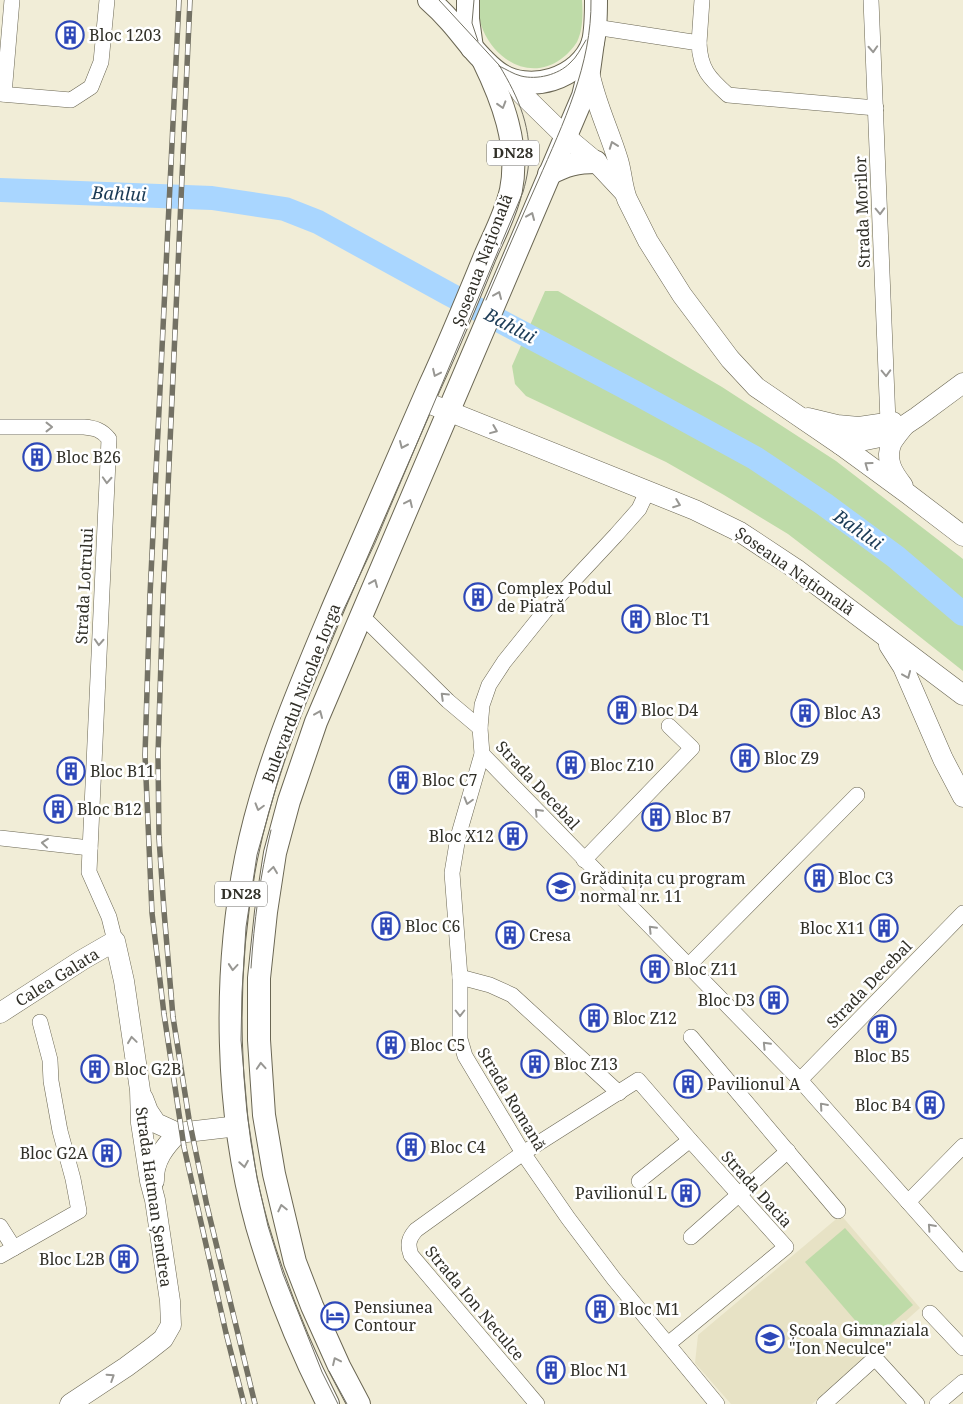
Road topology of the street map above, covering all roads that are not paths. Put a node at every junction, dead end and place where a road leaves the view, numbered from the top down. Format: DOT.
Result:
graph roads {
  1 [pos="12,0"];
  2 [pos="107,0"];
  3 [pos="429,0"];
  4 [pos="468,0"];
  5 [pos="596,0"];
  6 [pos="702,0"];
  7 [pos="871,0"];
  8 [pos="594,34"];
  9 [pos="699,43"];
  10 [pos="478,54"];
  11 [pos="589,71"];
  12 [pos="514,81"];
  13 [pos="2,94"];
  14 [pos="876,108"];
  15 [pos="566,137"];
  16 [pos="596,162"];
  17 [pos="550,174"];
  18 [pos="624,192"];
  19 [pos="449,345"];
  20 [pos="472,356"];
  21 [pos="963,383"];
  22 [pos="423,401"];
  23 [pos="449,411"];
  24 [pos="796,415"];
  25 [pos="903,422"];
  26 [pos="0,427"];
  27 [pos="841,445"];
  28 [pos="647,492"];
  29 [pos="908,494"];
  30 [pos="963,536"];
  31 [pos="359,619"];
  32 [pos="882,633"];
  33 [pos="963,695"];
  34 [pos="669,726"];
  35 [pos="480,728"];
  36 [pos="482,754"];
  37 [pos="857,795"];
  38 [pos="963,797"];
  39 [pos="0,838"];
  40 [pos="90,848"];
  41 [pos="584,860"];
  42 [pos="963,913"];
  43 [pos="115,941"];
  44 [pos="688,966"];
  45 [pos="460,977"];
  46 [pos="0,1013"];
  47 [pos="40,1022"];
  48 [pos="691,1037"];
  49 [pos="800,1080"];
  50 [pos="140,1090"];
  51 [pos="619,1093"];
  52 [pos="238,1126"];
  53 [pos="178,1133"];
  54 [pos="690,1140"];
  55 [pos="963,1146"];
  56 [pos="788,1151"];
  57 [pos="523,1152"];
  58 [pos="639,1181"];
  59 [pos="739,1194"];
  60 [pos="156,1200"];
  61 [pos="908,1202"];
  62 [pos="838,1211"];
  63 [pos="0,1226"];
  64 [pos="691,1236"];
  65 [pos="14,1248"];
  66 [pos="0,1256"];
  67 [pos="963,1264"];
  68 [pos="930,1313"];
  69 [pos="668,1344"];
  70 [pos="963,1348"];
  71 [pos="963,1382"];
  72 [pos="714,1403"];
  73 [pos="70,1404"];
  74 [pos="328,1404"];
  75 [pos="359,1404"];
  76 [pos="537,1404"];
  77 [pos="824,1404"];
  78 [pos="916,1404"];
  79 [pos="937,1404"];
  1 -- 13 [label="street"];
  2 -- 13 [label="street"];
  3 -- 10 [label="main road, DN28"];
  4 -- 10 [label="main road, DN28"];
  5 -- 8 [label="main road, DN28"];
  6 -- 9 [label="street"];
  7 -- 14 [label="street, Strada Morilor, one-way"];
  8 -- 9 [label="street"];
  8 -- 11 [label="main road, DN28"];
  8 -- 12 [label="main road, DN28"];
  9 -- 14 [label="street"];
  10 -- 12 [label="main road, DN28"];
  10 -- 19 [label="main road, Șoseaua Națională / DN28, one-way"];
  11 -- 15 [label="main road, DN28"];
  18 -- 11 [label="main road, one-way"];
  12 -- 15 [label="main road"];
  14 -- 25 [label="street, Strada Morilor, one-way"];
  15 -- 16 [label="main road"];
  15 -- 17 [label="main road, DN28"];
  16 -- 17 [label="main road"];
  16 -- 18 [label="main road"];
  20 -- 17 [label="main road, Șoseaua Națională / DN28, one-way"];
  18 -- 24 [label="main road"];
  19 -- 22 [label="main road, Bulevardul Nicolae Iorga / DN28, one-way"];
  20 -- 23 [label="main road, Bulevardul Nicolae Iorga / DN28"];
  21 -- 25 [label="main road"];
  22 -- 23 [label="main road, Șoseaua Națională"];
  22 -- 52 [label="main road, Bulevardul Nicolae Iorga / DN28, one-way"];
  23 -- 28 [label="main road, Șoseaua Națională, one-way"];
  31 -- 23 [label="main road, Bulevardul Nicolae Iorga / DN28, one-way"];
  24 -- 25 [label="main road"];
  24 -- 27 [label="main road"];
  25 -- 27 [label="main road"];
  25 -- 29 [label="main road"];
  26 -- 40 [label="street, Strada Lotrului, one-way"];
  29 -- 27 [label="main road, one-way"];
  28 -- 32 [label="main road, Șoseaua Națională, one-way"];
  28 -- 35 [label="street, Strada Decebal"];
  29 -- 30 [label="main road"];
  35 -- 31 [label="street, Strada Decebal, one-way"];
  75 -- 31 [label="main road, Bulevardul Nicolae Iorga / DN28, one-way"];
  32 -- 33 [label="main road"];
  32 -- 38 [label="main road, Șoseaua Națională, one-way"];
  34 -- 41 [label="street"];
  35 -- 36 [label="street, Strada Decebal"];
  41 -- 36 [label="street, Strada Decebal, one-way"];
  36 -- 45 [label="street, Strada Romană, one-way"];
  37 -- 44 [label="street"];
  40 -- 39 [label="street, one-way"];
  40 -- 43 [label="street"];
  44 -- 41 [label="street, Strada Decebal, one-way"];
  42 -- 49 [label="street, Strada Decebal"];
  43 -- 46 [label="main road, Calea Galata"];
  50 -- 43 [label="main road, Strada Hatman Șendrea, one-way"];
  49 -- 44 [label="street, Strada Decebal, one-way"];
  45 -- 51 [label="street"];
  45 -- 57 [label="street, Strada Romană, one-way"];
  47 -- 65 [label="street"];
  48 -- 56 [label="street"];
  61 -- 49 [label="street, Strada Decebal, one-way"];
  50 -- 53 [label="main road"];
  50 -- 60 [label="main road, Strada Hatman Șendrea"];
  51 -- 54 [label="street, Strada Dacia"];
  51 -- 57 [label="street, Strada Dacia"];
  52 -- 53 [label="main road"];
  52 -- 74 [label="main road, Bulevardul Nicolae Iorga / DN28, one-way"];
  53 -- 60 [label="main road"];
  54 -- 58 [label="street"];
  54 -- 59 [label="street, Strada Dacia"];
  55 -- 61 [label="street"];
  56 -- 59 [label="street"];
  56 -- 62 [label="street"];
  57 -- 69 [label="street, Strada Romană"];
  57 -- 76 [label="street, Strada Ion Neculce"];
  59 -- 64 [label="street"];
  59 -- 69 [label="street, Strada Dacia"];
  73 -- 60 [label="main road, Strada Hatman Șendrea, one-way"];
  67 -- 61 [label="street, Strada Decebal, one-way"];
  63 -- 65 [label="street"];
  65 -- 66 [label="street"];
  68 -- 70 [label="street"];
  69 -- 72 [label="street, Strada Romană"];
  71 -- 79 [label="street"];
  77 -- 78 [label="street"];
}
